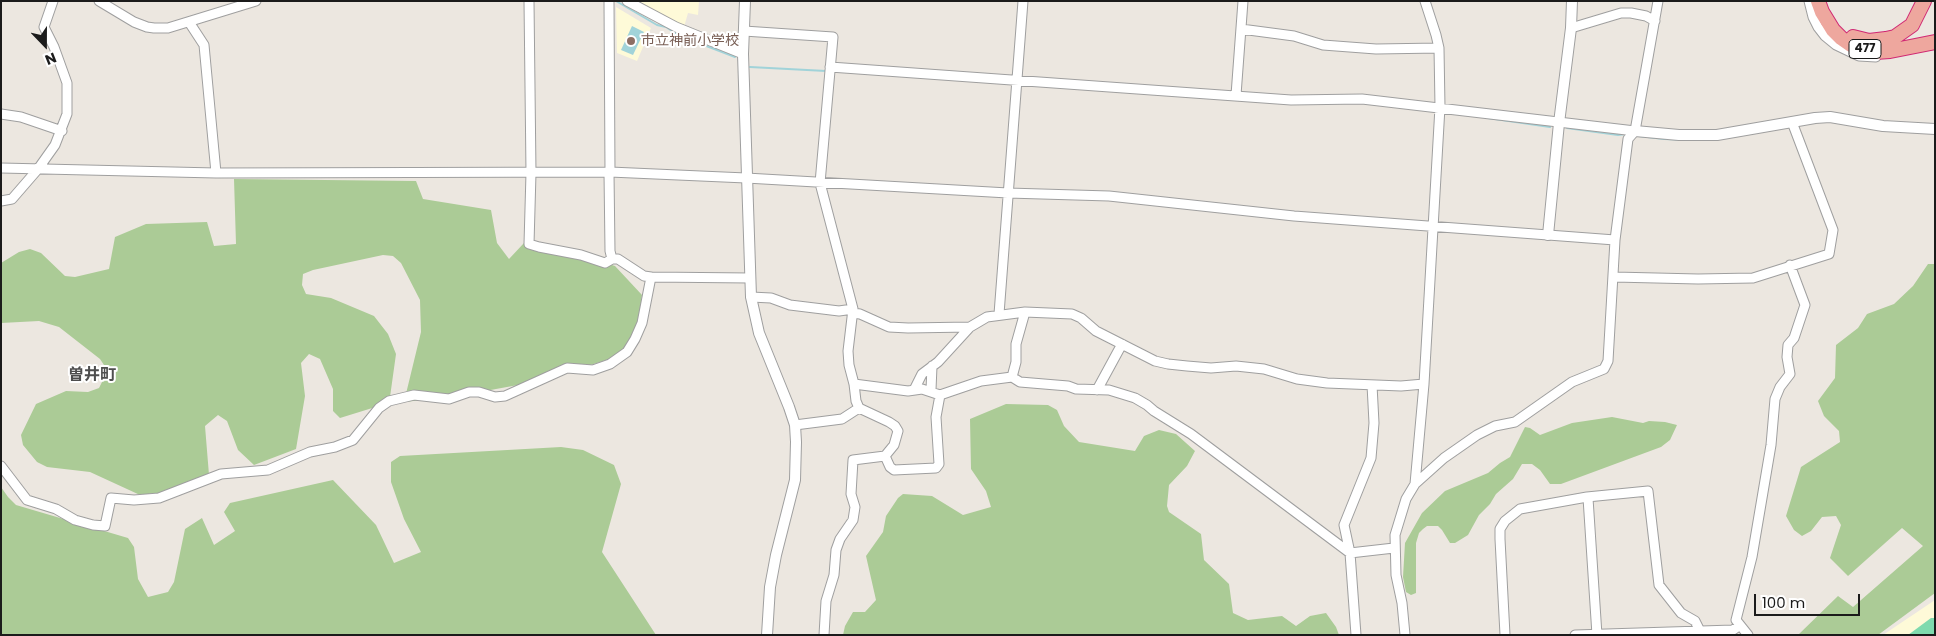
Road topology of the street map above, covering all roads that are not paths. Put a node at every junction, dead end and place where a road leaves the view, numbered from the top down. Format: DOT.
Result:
graph roads {
  1 [pos="54,1"];
  2 [pos="99,1"];
  3 [pos="256,1"];
  4 [pos="529,1"];
  5 [pos="627,1"];
  6 [pos="745,1"];
  7 [pos="1022,1"];
  8 [pos="1242,1"];
  9 [pos="1425,1"];
  10 [pos="1572,1"];
  11 [pos="1658,1"];
  12 [pos="1808,1"];
  13 [pos="1818,1"];
  14 [pos="1828,1"];
  15 [pos="1924,1"];
  16 [pos="609,2"];
  17 [pos="1654,21"];
  18 [pos="189,22"];
  19 [pos="1241,28"];
  20 [pos="1571,28"];
  21 [pos="744,31"];
  22 [pos="1935,42"];
  23 [pos="1935,47"];
  24 [pos="1438,48"];
  25 [pos="743,54"];
  26 [pos="829,70"];
  27 [pos="1016,81"];
  28 [pos="1236,95"];
  29 [pos="1440,108"];
  30 [pos="1,114"];
  31 [pos="1792,122"];
  32 [pos="1559,123"];
  33 [pos="1935,129"];
  34 [pos="62,131"];
  35 [pos="1634,131"];
  36 [pos="1,168"];
  37 [pos="38,169"];
  38 [pos="216,173"];
  39 [pos="531,173"];
  40 [pos="610,173"];
  41 [pos="746,178"];
  42 [pos="820,182"];
  43 [pos="1008,193"];
  44 [pos="1,201"];
  45 [pos="1434,226"];
  46 [pos="1548,235"];
  47 [pos="1614,240"];
  48 [pos="612,259"];
  49 [pos="1790,265"];
  50 [pos="651,277"];
  51 [pos="1614,277"];
  52 [pos="750,278"];
  53 [pos="751,297"];
  54 [pos="853,311"];
  55 [pos="1025,312"];
  56 [pos="999,314"];
  57 [pos="970,326"];
  58 [pos="1122,344"];
  59 [pos="932,366"];
  60 [pos="1012,378"];
  61 [pos="854,384"];
  62 [pos="1424,384"];
  63 [pos="1372,385"];
  64 [pos="914,390"];
  65 [pos="931,390"];
  66 [pos="1097,390"];
  67 [pos="940,395"];
  68 [pos="859,408"];
  69 [pos="795,425"];
  70 [pos="885,456"];
  71 [pos="1,466"];
  72 [pos="1415,484"];
  73 [pos="1588,498"];
  74 [pos="1394,548"];
  75 [pos="1350,553"];
  76 [pos="1740,625"];
  77 [pos="1700,631"];
  78 [pos="1688,633"];
  79 [pos="1597,634"];
  80 [pos="767,635"];
  81 [pos="824,635"];
  82 [pos="1356,635"];
  83 [pos="1405,635"];
  84 [pos="1505,635"];
  85 [pos="1575,635"];
  86 [pos="1748,635"];
  1 -- 34 [label="street"];
  2 -- 18 [label="street"];
  3 -- 18 [label="street"];
  4 -- 39 [label="street"];
  5 -- 25 [label="street"];
  6 -- 21 [label="street"];
  7 -- 27 [label="street"];
  8 -- 19 [label="street"];
  9 -- 24 [label="street"];
  10 -- 20 [label="street"];
  11 -- 17 [label="street"];
  12 -- 23 [label="street"];
  13 -- 22 [label="highway, 477"];
  14 -- 15 [label="highway, 477"];
  16 -- 40 [label="street"];
  17 -- 20 [label="street"];
  17 -- 35 [label="street"];
  18 -- 38 [label="street"];
  19 -- 24 [label="street"];
  19 -- 28 [label="street"];
  20 -- 32 [label="street"];
  21 -- 25 [label="street"];
  21 -- 26 [label="street"];
  24 -- 29 [label="street"];
  25 -- 41 [label="street"];
  26 -- 27 [label="street"];
  26 -- 42 [label="street"];
  27 -- 28 [label="street"];
  27 -- 43 [label="street"];
  28 -- 29 [label="street"];
  29 -- 32 [label="street"];
  29 -- 45 [label="street"];
  30 -- 34 [label="street"];
  31 -- 33 [label="street"];
  31 -- 35 [label="street"];
  31 -- 49 [label="street"];
  32 -- 35 [label="street"];
  32 -- 46 [label="street"];
  34 -- 37 [label="street"];
  35 -- 47 [label="street"];
  36 -- 37 [label="street"];
  37 -- 38 [label="street"];
  37 -- 44 [label="street"];
  38 -- 39 [label="street"];
  39 -- 40 [label="street"];
  39 -- 48 [label="street"];
  40 -- 41 [label="street"];
  40 -- 48 [label="street"];
  41 -- 42 [label="street"];
  41 -- 52 [label="street"];
  42 -- 43 [label="street"];
  42 -- 54 [label="street"];
  43 -- 45 [label="street"];
  43 -- 56 [label="street"];
  45 -- 46 [label="street"];
  45 -- 62 [label="street"];
  46 -- 47 [label="street"];
  47 -- 51 [label="street"];
  48 -- 50 [label="street"];
  49 -- 51 [label="street"];
  49 -- 76 [label="street"];
  50 -- 52 [label="street"];
  50 -- 71 [label="street"];
  51 -- 72 [label="street"];
  52 -- 53 [label="street"];
  53 -- 54 [label="street"];
  53 -- 69 [label="street"];
  54 -- 57 [label="street"];
  54 -- 61 [label="street"];
  55 -- 56 [label="street"];
  55 -- 58 [label="street"];
  55 -- 60 [label="street"];
  56 -- 57 [label="street"];
  57 -- 59 [label="street"];
  58 -- 63 [label="street"];
  58 -- 66 [label="street"];
  59 -- 64 [label="street"];
  59 -- 65 [label="street"];
  60 -- 66 [label="street"];
  60 -- 67 [label="street"];
  61 -- 64 [label="street"];
  61 -- 68 [label="street"];
  62 -- 63 [label="street"];
  62 -- 72 [label="street"];
  63 -- 75 [label="street"];
  64 -- 65 [label="street"];
  65 -- 67 [label="street"];
  66 -- 75 [label="street"];
  67 -- 70 [label="street"];
  68 -- 69 [label="street"];
  68 -- 70 [label="street"];
  69 -- 80 [label="street"];
  70 -- 81 [label="street"];
  72 -- 74 [label="street"];
  73 -- 77 [label="street"];
  73 -- 79 [label="street"];
  73 -- 84 [label="street"];
  74 -- 75 [label="street"];
  74 -- 83 [label="street"];
  75 -- 82 [label="street"];
  76 -- 77 [label="street"];
  76 -- 86 [label="street"];
  77 -- 78 [label="street"];
  78 -- 79 [label="street"];
  79 -- 85 [label="street"];
}
